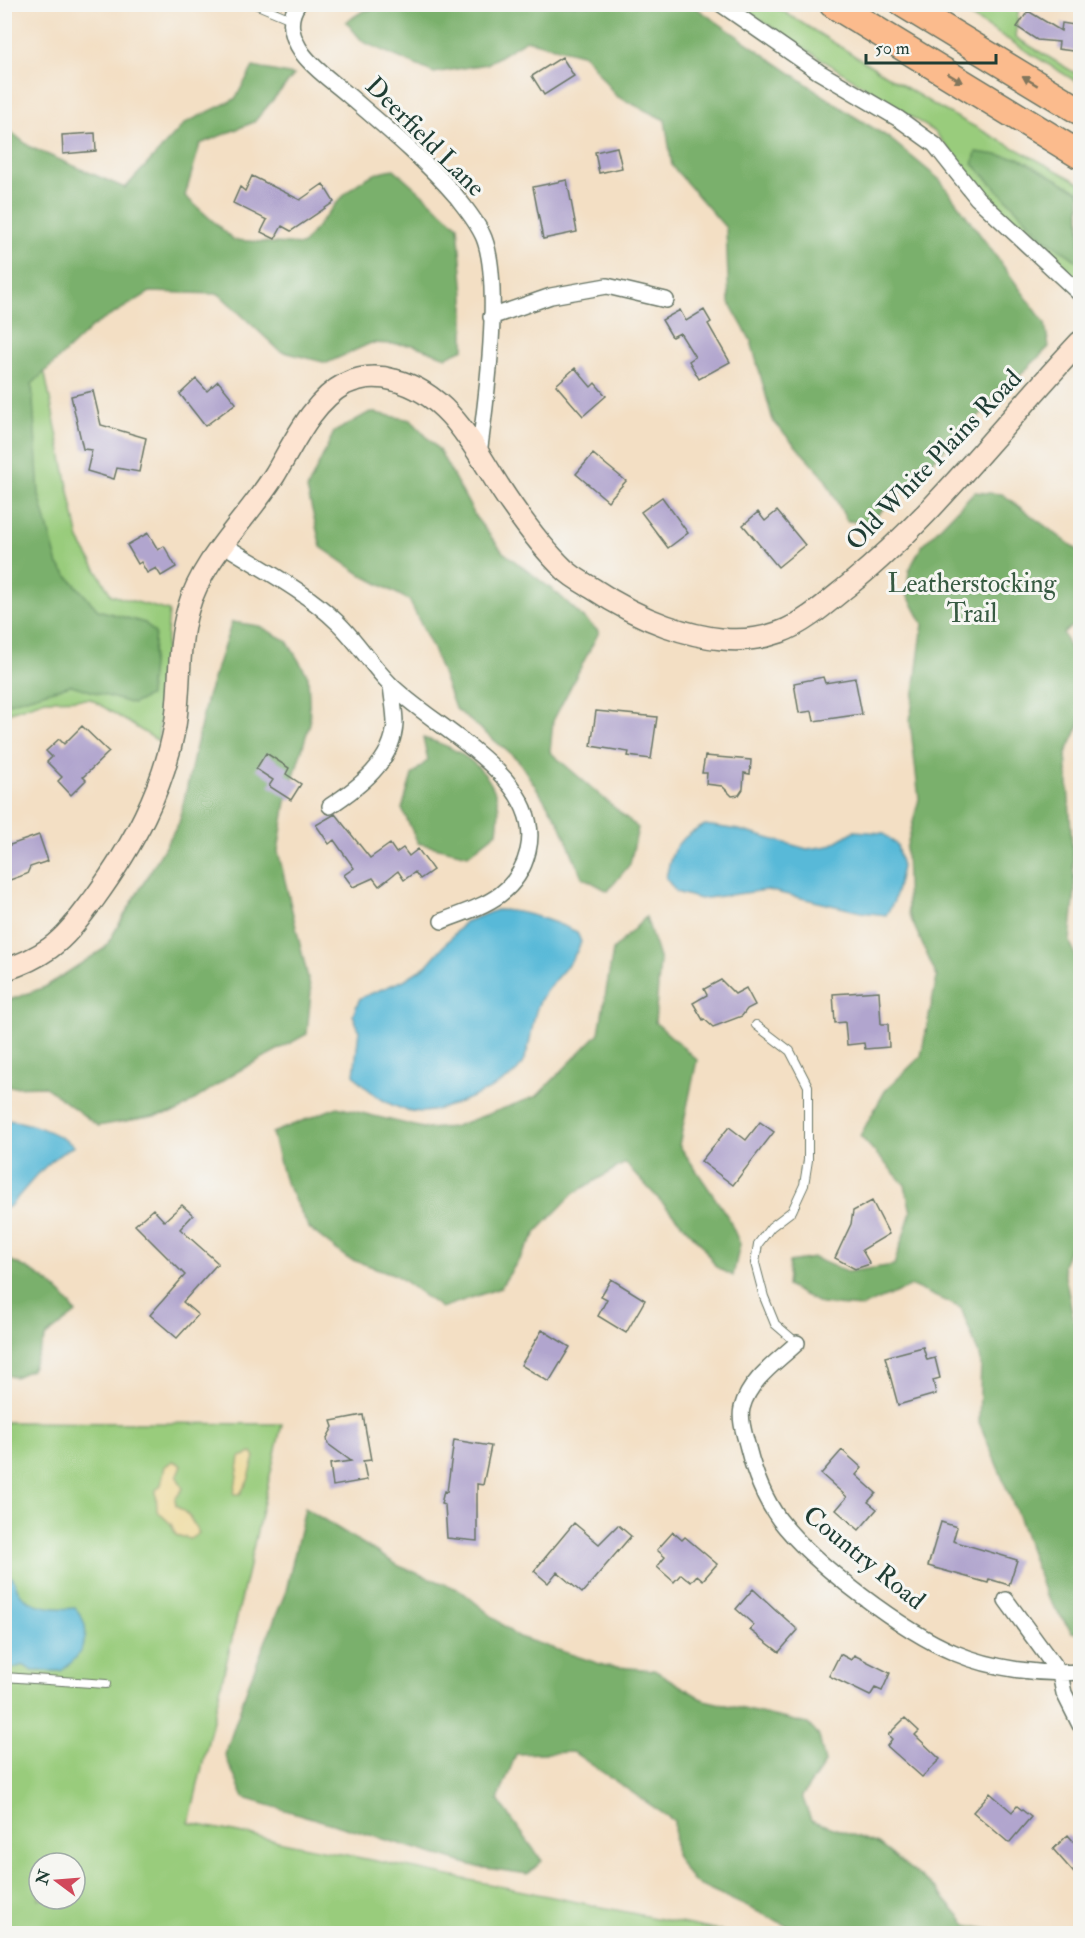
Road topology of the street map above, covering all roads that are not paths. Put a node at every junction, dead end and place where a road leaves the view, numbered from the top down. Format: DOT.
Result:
graph roads {
  1 [pos="255,4"];
  2 [pos="721,4"];
  3 [pos="833,4"];
  4 [pos="904,4"];
  5 [pos="293,12"];
  6 [pos="1080,111"];
  7 [pos="1080,155"];
  8 [pos="1080,294"];
  9 [pos="666,300"];
  10 [pos="490,317"];
  11 [pos="1080,342"];
  12 [pos="479,454"];
  13 [pos="224,545"];
  14 [pos="391,685"];
  15 [pos="330,806"];
  16 [pos="442,921"];
  17 [pos="4,970"];
  18 [pos="756,1026"];
  19 [pos="797,1343"];
  20 [pos="1006,1600"];
  21 [pos="1080,1672"];
  22 [pos="1060,1674"];
  23 [pos="4,1677"];
  24 [pos="106,1684"];
  25 [pos="1080,1725"];
  1 -- 5 [label="lane"];
  2 -- 8 [label="street"];
  3 -- 7 [label="highway, one-way"];
  6 -- 4 [label="highway, one-way"];
  5 -- 10 [label="street, Deerfield Lane"];
  9 -- 10 [label="street"];
  10 -- 12 [label="street, Deerfield Lane"];
  11 -- 12 [label="street, Old White Plains Road"];
  12 -- 13 [label="street, Old White Plains Road"];
  13 -- 14 [label="street"];
  13 -- 17 [label="street, Old White Plains Road"];
  14 -- 15 [label="street"];
  14 -- 16 [label="street"];
  18 -- 19 [label="lane"];
  19 -- 22 [label="street, Country Road"];
  20 -- 22 [label="street"];
  21 -- 22 [label="street, Country Road"];
  22 -- 25 [label="street"];
  23 -- 24 [label="lane"];
}
